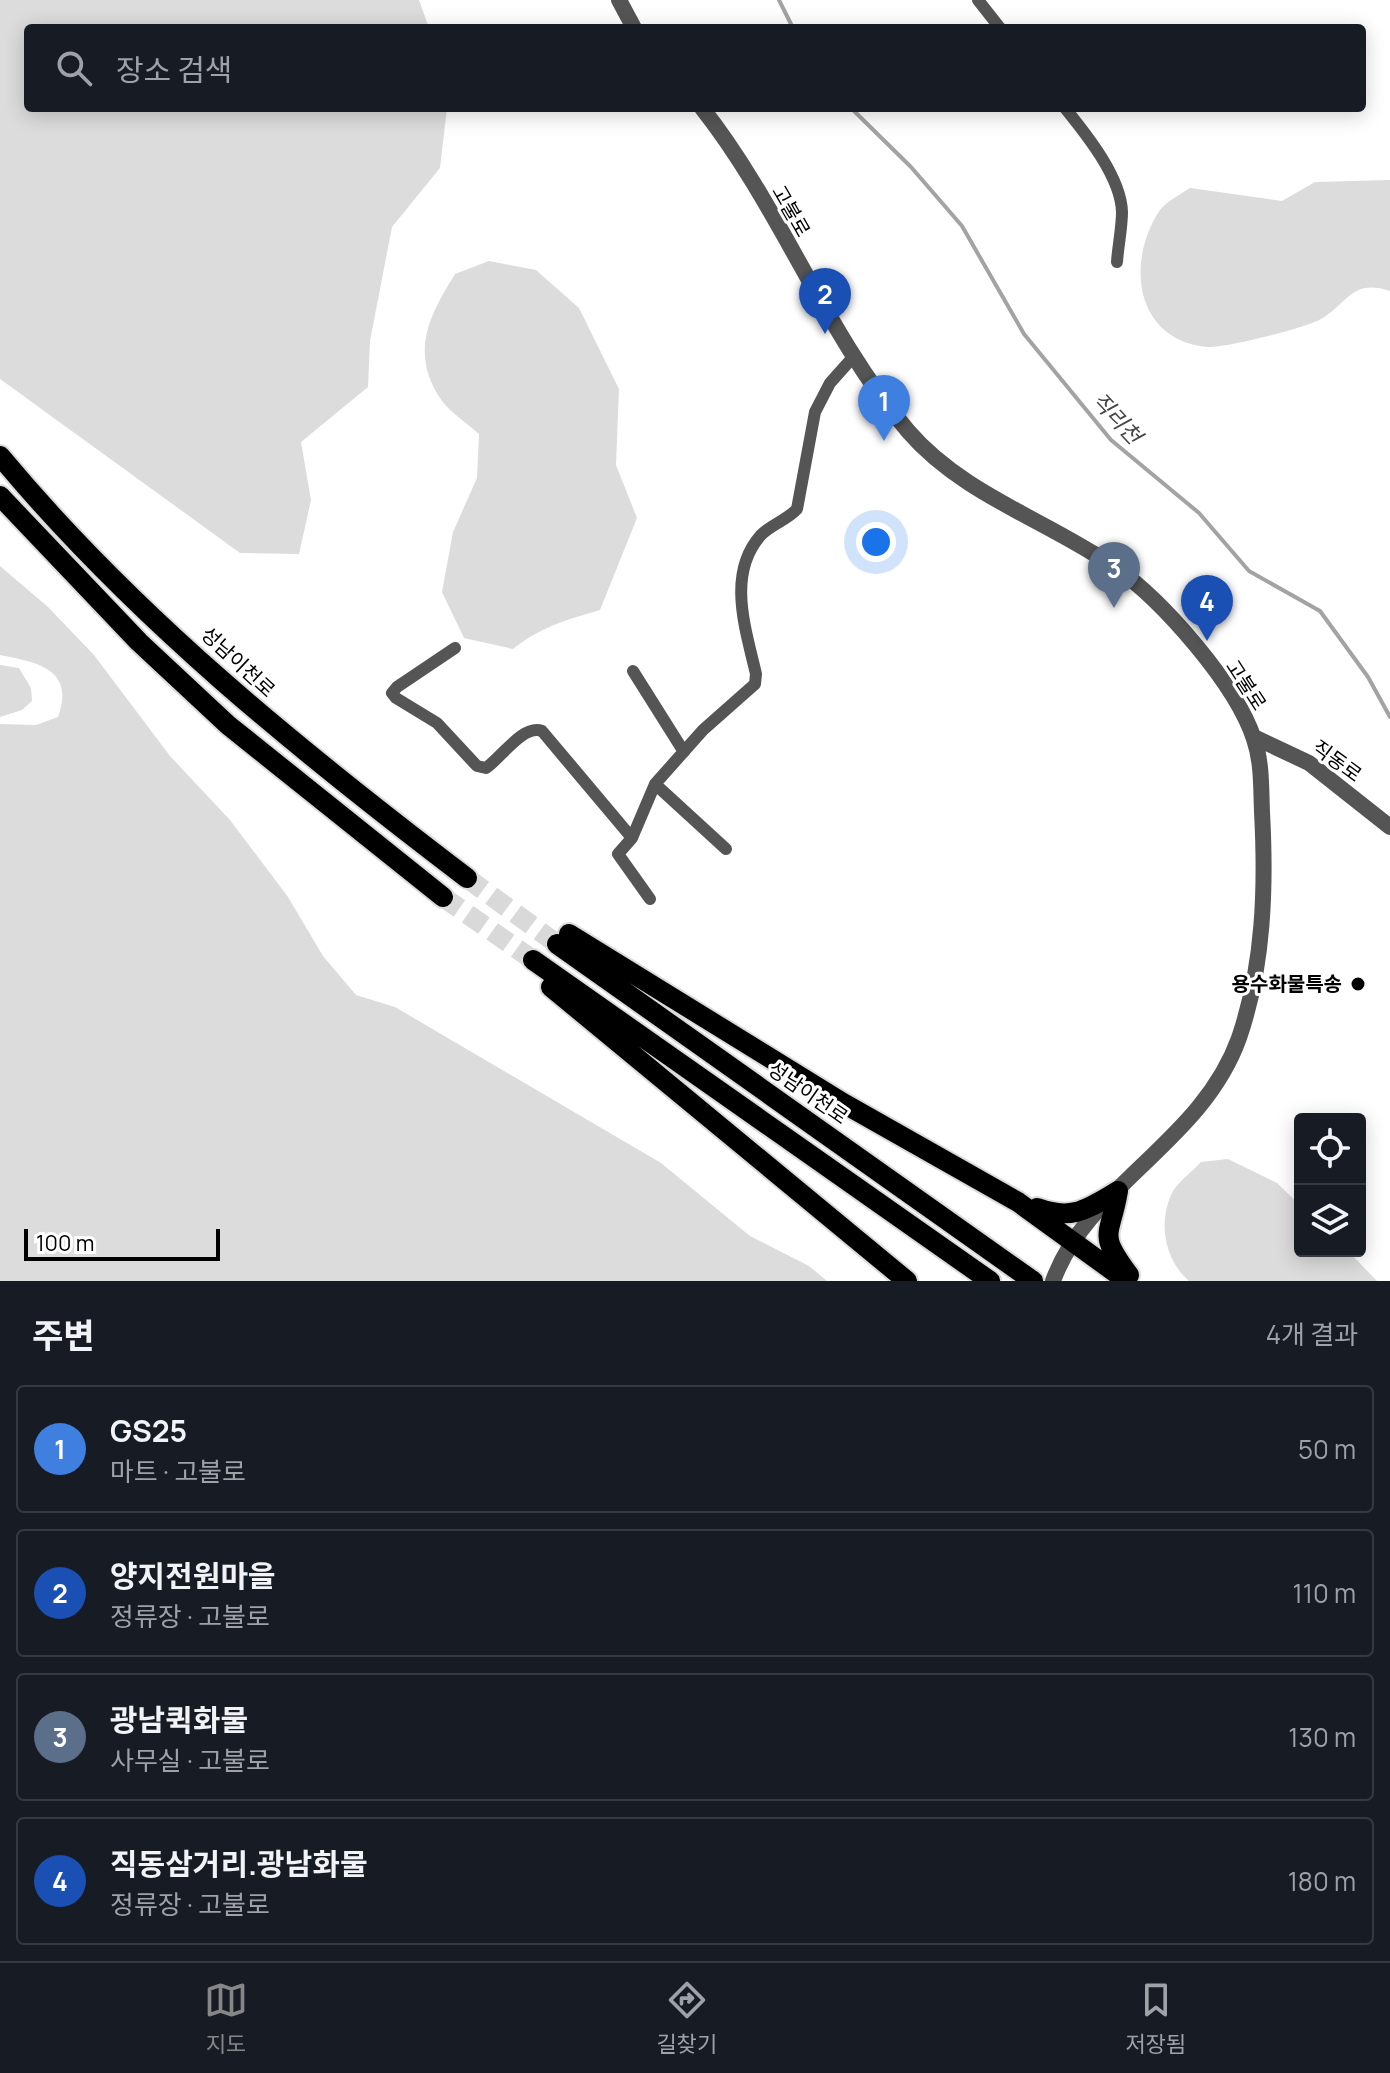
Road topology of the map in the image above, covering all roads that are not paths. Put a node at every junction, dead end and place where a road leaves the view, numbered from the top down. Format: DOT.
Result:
graph roads {
  1 [pos="619,0"];
  2 [pos="978,0"];
  3 [pos="632,24"];
  4 [pos="997,24"];
  5 [pos="705,112"];
  6 [pos="1068,112"];
  7 [pos="1117,262"];
  8 [pos="855,355"];
  9 [pos="0,456"];
  10 [pos="0,496"];
  11 [pos="455,648"];
  12 [pos="633,671"];
  13 [pos="1254,737"];
  14 [pos="684,752"];
  15 [pos="655,784"];
  16 [pos="1390,827"];
  17 [pos="632,838"];
  18 [pos="726,849"];
  19 [pos="467,878"];
  20 [pos="443,897"];
  21 [pos="650,899"];
  22 [pos="1118,1191"];
  23 [pos="1018,1202"];
  24 [pos="1074,1242"];
  25 [pos="1026,1276"];
  26 [pos="907,1281"];
  27 [pos="990,1281"];
  28 [pos="1053,1281"];
  29 [pos="1127,1281"];
  30 [pos="1134,1281"];
  1 -- 3 [label="street"];
  2 -- 4 [label="street"];
  5 -- 8 [label="street, 고불로"];
  6 -- 7 [label="street"];
  8 -- 13 [label="street, 고불로"];
  8 -- 14 [label="street"];
  9 -- 19 [label="highway, 성남이천로"];
  10 -- 20 [label="highway"];
  11 -- 17 [label="street"];
  12 -- 14 [label="street"];
  13 -- 16 [label="street, 직동로"];
  13 -- 22 [label="street, 고불로"];
  14 -- 15 [label="street"];
  15 -- 17 [label="street"];
  15 -- 18 [label="street"];
  17 -- 21 [label="street"];
  22 -- 23 [label="highway"];
  22 -- 24 [label="street, 고불로"];
  22 -- 30 [label="highway"];
  23 -- 24 [label="highway"];
  23 -- 25 [label="highway, 성남이천로"];
  24 -- 28 [label="street, 고불로"];
  24 -- 29 [label="highway"];
  26 -- 27 [label="highway"];
}
